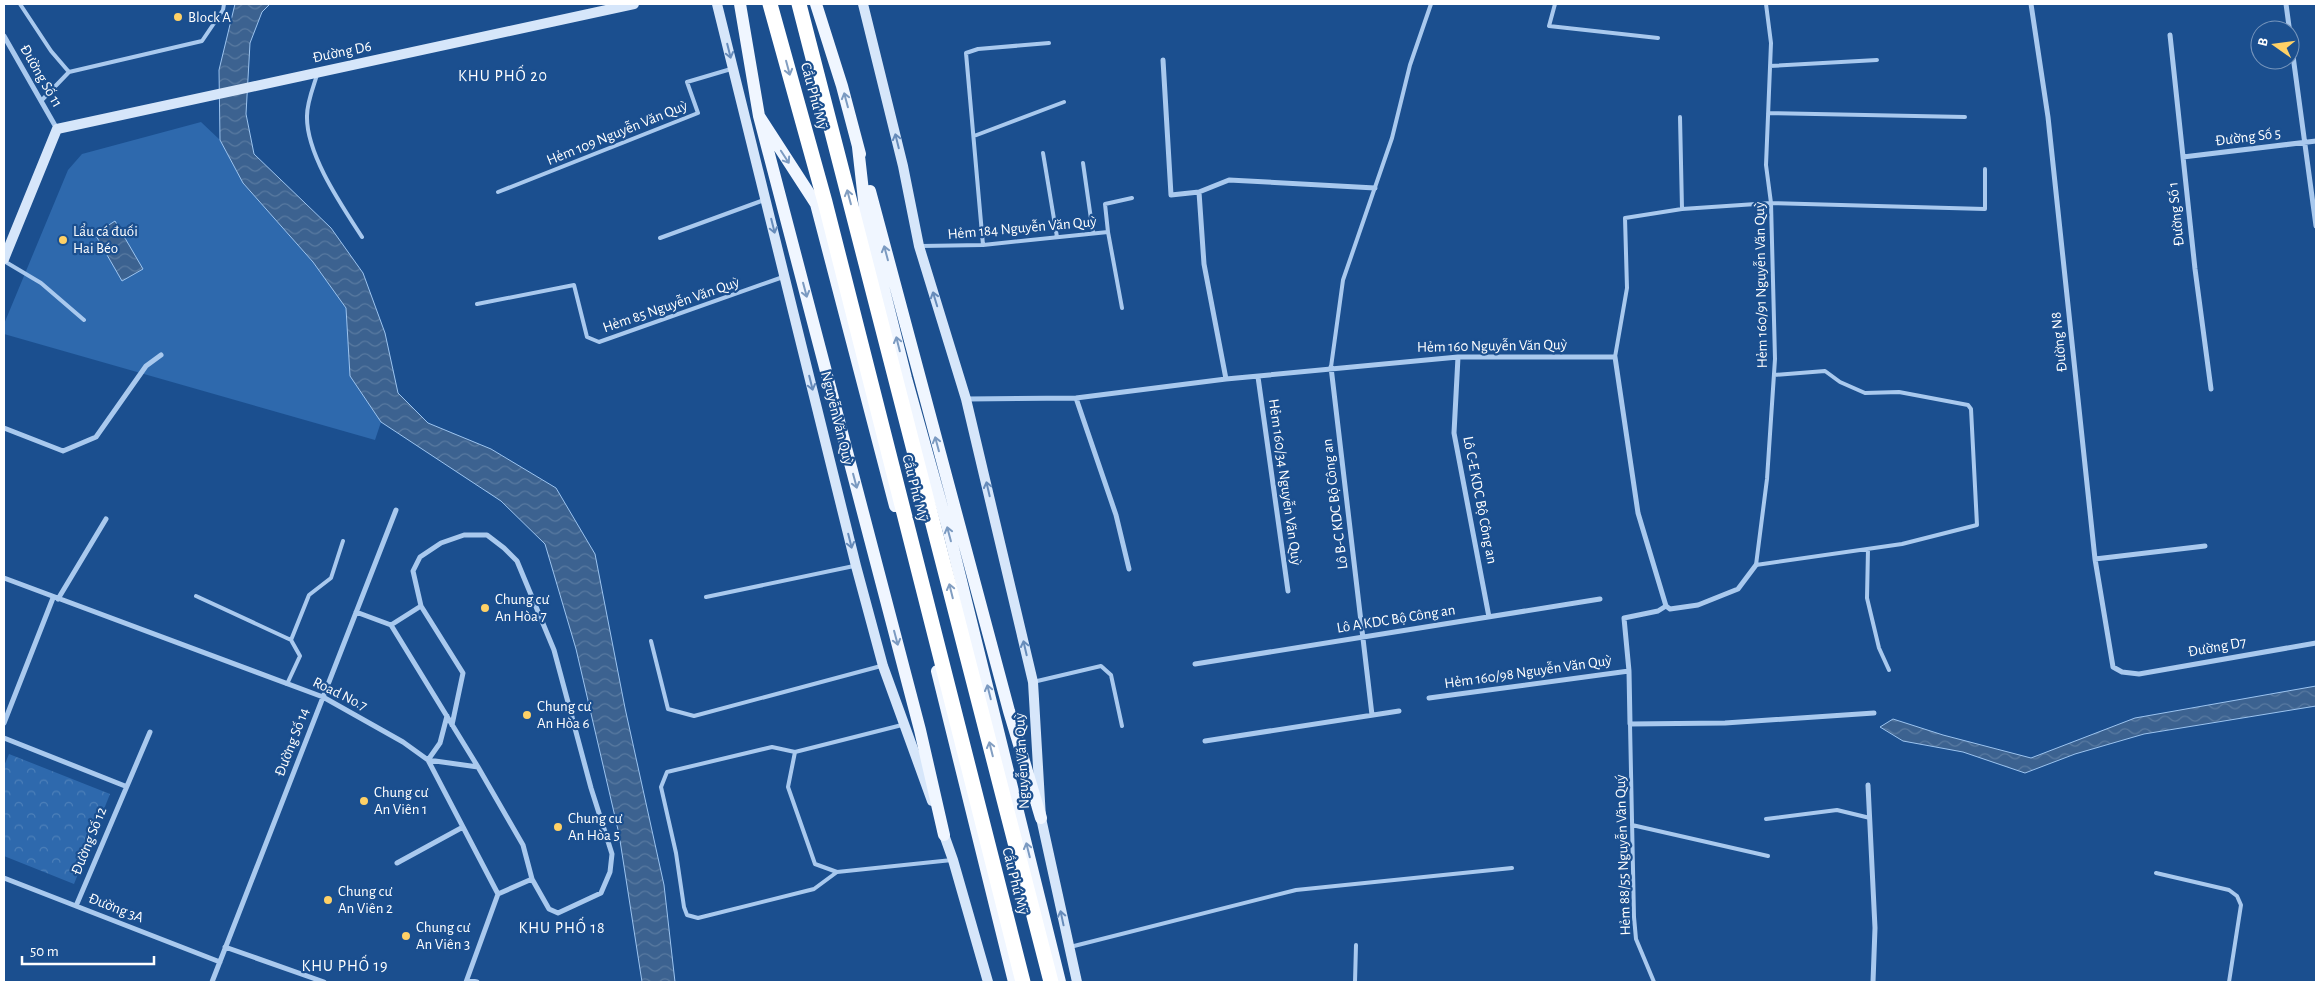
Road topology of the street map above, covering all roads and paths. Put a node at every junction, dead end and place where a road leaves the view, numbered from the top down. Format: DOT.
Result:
graph roads {
  1 [pos="20,4"];
  2 [pos="224,4"];
  3 [pos="634,4"];
  4 [pos="717,4"];
  5 [pos="740,4"];
  6 [pos="770,4"];
  7 [pos="799,4"];
  8 [pos="863,4"];
  9 [pos="1431,4"];
  10 [pos="1555,4"];
  11 [pos="1766,4"];
  12 [pos="2031,4"];
  13 [pos="2286,4"];
  14 [pos="817,5"];
  15 [pos="2170,35"];
  16 [pos="4,36"];
  17 [pos="1658,38"];
  18 [pos="1049,43"];
  19 [pos="1163,60"];
  20 [pos="1878,60"];
  21 [pos="1770,66"];
  22 [pos="733,68"];
  23 [pos="69,72"];
  24 [pos="317,73"];
  25 [pos="41,101"];
  26 [pos="1064,102"];
  27 [pos="1768,113"];
  28 [pos="759,116"];
  29 [pos="1680,117"];
  30 [pos="1965,117"];
  31 [pos="57,129"];
  32 [pos="974,136"];
  33 [pos="2316,141"];
  34 [pos="2305,142"];
  35 [pos="858,147"];
  36 [pos="1043,153"];
  37 [pos="2183,157"];
  38 [pos="1083,163"];
  39 [pos="1985,169"];
  40 [pos="1374,188"];
  41 [pos="498,192"];
  42 [pos="1199,192"];
  43 [pos="1132,198"];
  44 [pos="766,199"];
  45 [pos="1771,203"];
  46 [pos="1682,209"];
  47 [pos="2316,226"];
  48 [pos="1108,232"];
  49 [pos="1093,233"];
  50 [pos="362,237"];
  51 [pos="1057,237"];
  52 [pos="660,238"];
  53 [pos="983,245"];
  54 [pos="919,246"];
  55 [pos="4,260"];
  56 [pos="785,276"];
  57 [pos="477,304"];
  58 [pos="1122,308"];
  59 [pos="84,320"];
  60 [pos="161,355"];
  61 [pos="1458,357"];
  62 [pos="1615,357"];
  63 [pos="1331,368"];
  64 [pos="1774,375"];
  65 [pos="1258,377"];
  66 [pos="1226,379"];
  67 [pos="2211,389"];
  68 [pos="1076,398"];
  69 [pos="966,399"];
  70 [pos="4,428"];
  71 [pos="396,510"];
  72 [pos="106,519"];
  73 [pos="343,540"];
  74 [pos="2205,546"];
  75 [pos="1868,549"];
  76 [pos="2095,558"];
  77 [pos="1756,565"];
  78 [pos="856,566"];
  79 [pos="1129,568"];
  80 [pos="4,578"];
  81 [pos="1288,591"];
  82 [pos="196,596"];
  83 [pos="706,597"];
  84 [pos="56,598"];
  85 [pos="1600,599"];
  86 [pos="421,606"];
  87 [pos="1666,606"];
  88 [pos="356,612"];
  89 [pos="1489,617"];
  90 [pos="391,625"];
  91 [pos="1363,637"];
  92 [pos="291,640"];
  93 [pos="651,642"];
  94 [pos="2316,643"];
  95 [pos="1195,664"];
  96 [pos="883,666"];
  97 [pos="1889,670"];
  98 [pos="1629,671"];
  99 [pos="2122,672"];
  100 [pos="1033,682"];
  101 [pos="287,684"];
  102 [pos="323,697"];
  103 [pos="1429,698"];
  104 [pos="1399,710"];
  105 [pos="1009,711"];
  106 [pos="1874,713"];
  107 [pos="1372,714"];
  108 [pos="447,716"];
  109 [pos="4,723"];
  110 [pos="902,724"];
  111 [pos="1630,724"];
  112 [pos="452,725"];
  113 [pos="1122,726"];
  114 [pos="920,730"];
  115 [pos="150,732"];
  116 [pos="4,738"];
  117 [pos="1205,741"];
  118 [pos="795,752"];
  119 [pos="428,760"];
  120 [pos="478,767"];
  121 [pos="125,786"];
  122 [pos="1868,786"];
  123 [pos="1041,818"];
  124 [pos="1870,818"];
  125 [pos="1766,819"];
  126 [pos="1632,825"];
  127 [pos="464,827"];
  128 [pos="944,835"];
  129 [pos="1768,856"];
  130 [pos="953,860"];
  131 [pos="397,863"];
  132 [pos="1512,868"];
  133 [pos="837,872"];
  134 [pos="2156,872"];
  135 [pos="4,878"];
  136 [pos="532,879"];
  137 [pos="498,894"];
  138 [pos="76,906"];
  139 [pos="1356,945"];
  140 [pos="225,947"];
  141 [pos="1068,948"];
  142 [pos="220,962"];
  143 [pos="467,981"];
  144 [pos="212,982"];
  145 [pos="324,982"];
  146 [pos="477,982"];
  147 [pos="988,982"];
  148 [pos="1014,982"];
  149 [pos="1023,982"];
  150 [pos="1051,982"];
  151 [pos="1060,982"];
  152 [pos="1077,982"];
  153 [pos="1355,982"];
  154 [pos="1654,982"];
  155 [pos="1873,982"];
  156 [pos="2229,982"];
  1 -- 23 [label="lane"];
  2 -- 23 [label="lane"];
  3 -- 24 [label="street, Đường D6"];
  4 -- 22 [label="street, Nguyễn Văn Quỳ, one-way"];
  5 -- 28 [label="main road, Cầu Phú Mỹ"];
  6 -- 149 [label="highway, Cầu Phú Mỹ, one-way"];
  150 -- 7 [label="highway, Cầu Phú Mỹ, one-way"];
  54 -- 8 [label="street, Nguyễn Văn Quỳ, one-way"];
  9 -- 40 [label="lane"];
  10 -- 17 [label="lane"];
  11 -- 21 [label="lane, Hẻm 160/91 Nguyễn Văn Quỳ"];
  12 -- 76 [label="street, Đường N8"];
  13 -- 34 [label="street"];
  35 -- 14 [label="main road, Cầu Phú Mỹ, one-way"];
  15 -- 37 [label="street, Đường Số 1"];
  16 -- 25 [label="street, Đường Số 11"];
  18 -- 32 [label="lane"];
  19 -- 42 [label="street"];
  20 -- 21 [label="lane"];
  21 -- 27 [label="lane, Hẻm 160/91 Nguyễn Văn Quỳ"];
  22 -- 41 [label="lane, Hẻm 109 Nguyễn Văn Quỳ"];
  22 -- 44 [label="street, Nguyễn Văn Quỳ"];
  23 -- 25 [label="lane"];
  24 -- 31 [label="street, Đường D6"];
  24 -- 50 [label="lane"];
  25 -- 31 [label="street, Đường Số 11"];
  26 -- 32 [label="lane"];
  27 -- 30 [label="lane"];
  27 -- 45 [label="lane, Hẻm 160/91 Nguyễn Văn Quỳ"];
  28 -- 114 [label="main road, Cầu Phú Mỹ, one-way"];
  28 -- 148 [label="main road, Cầu Phú Mỹ, one-way"];
  29 -- 46 [label="lane"];
  31 -- 55 [label="street"];
  32 -- 53 [label="lane"];
  33 -- 34 [label="street, Đường Số 5"];
  34 -- 37 [label="street, Đường Số 5"];
  34 -- 47 [label="street"];
  105 -- 35 [label="main road, Cầu Phú Mỹ, one-way"];
  151 -- 35 [label="main road, Cầu Phú Mỹ, one-way"];
  36 -- 51 [label="lane"];
  37 -- 67 [label="street, Đường Số 1"];
  38 -- 49 [label="lane"];
  39 -- 45 [label="lane"];
  40 -- 42 [label="street"];
  40 -- 63 [label="lane"];
  42 -- 66 [label="street"];
  43 -- 48 [label="lane"];
  44 -- 52 [label="lane"];
  44 -- 56 [label="street, Nguyễn Văn Quỳ, one-way"];
  45 -- 46 [label="lane"];
  45 -- 64 [label="lane, Hẻm 160/91 Nguyễn Văn Quỳ"];
  46 -- 62 [label="lane"];
  48 -- 49 [label="lane, Hẻm 184 Nguyễn Văn Quỳ"];
  48 -- 58 [label="lane, Hẻm 184 Nguyễn Văn Quỳ"];
  49 -- 51 [label="lane, Hẻm 184 Nguyễn Văn Quỳ"];
  51 -- 53 [label="lane, Hẻm 184 Nguyễn Văn Quỳ"];
  53 -- 54 [label="lane, Hẻm 184 Nguyễn Văn Quỳ"];
  69 -- 54 [label="street, Nguyễn Văn Quỳ, one-way"];
  55 -- 59 [label="lane"];
  56 -- 57 [label="lane, Hẻm 85 Nguyễn Văn Quỳ"];
  56 -- 78 [label="street, Nguyễn Văn Quỳ, one-way"];
  60 -- 70 [label="street"];
  61 -- 62 [label="street, Hẻm 160 Nguyễn Văn Quỳ"];
  61 -- 63 [label="street, Hẻm 160 Nguyễn Văn Quỳ"];
  61 -- 89 [label="street, Lô C-E KDC Bộ Công an"];
  62 -- 87 [label="street"];
  63 -- 65 [label="street, Hẻm 160 Nguyễn Văn Quỳ"];
  63 -- 91 [label="street, Lô B-C KDC Bộ Công an"];
  64 -- 75 [label="lane"];
  64 -- 77 [label="lane, Hẻm 160/91 Nguyễn Văn Quỳ"];
  65 -- 66 [label="street, Hẻm 160 Nguyễn Văn Quỳ"];
  65 -- 81 [label="street, Hẻm 160/34 Nguyễn Văn Quỳ"];
  66 -- 68 [label="street, Hẻm 160 Nguyễn Văn Quỳ"];
  68 -- 69 [label="street, Hẻm 160 Nguyễn Văn Quỳ"];
  68 -- 79 [label="street"];
  100 -- 69 [label="street, Nguyễn Văn Quỳ, one-way"];
  71 -- 88 [label="street, Đường Số 14"];
  72 -- 84 [label="street"];
  73 -- 92 [label="lane"];
  74 -- 76 [label="street"];
  75 -- 77 [label="lane"];
  75 -- 97 [label="lane"];
  76 -- 99 [label="street, Đường N8"];
  77 -- 87 [label="street"];
  78 -- 83 [label="lane"];
  78 -- 96 [label="street, Nguyễn Văn Quỳ"];
  80 -- 84 [label="street, Road No.7"];
  82 -- 92 [label="lane"];
  84 -- 101 [label="street, Road No.7"];
  84 -- 109 [label="street"];
  85 -- 89 [label="street, Lô A KDC Bộ Công an"];
  86 -- 90 [label="street"];
  86 -- 112 [label="street"];
  86 -- 136 [label="street"];
  87 -- 98 [label="street"];
  88 -- 90 [label="street"];
  88 -- 102 [label="street, Đường Số 14"];
  89 -- 91 [label="street, Lô A KDC Bộ Công an"];
  90 -- 108 [label="street"];
  91 -- 95 [label="street, Lô A KDC Bộ Công an"];
  91 -- 107 [label="street, Lô B-C KDC Bộ Công an"];
  92 -- 101 [label="lane"];
  93 -- 96 [label="lane"];
  94 -- 99 [label="street, Đường D7"];
  96 -- 110 [label="street, Nguyễn Văn Quỳ"];
  98 -- 103 [label="street, Hẻm 160/98 Nguyễn Văn Quỳ"];
  98 -- 111 [label="street"];
  100 -- 113 [label="lane"];
  100 -- 123 [label="street, Nguyễn Văn Quỳ"];
  101 -- 102 [label="street, Road No.7"];
  102 -- 119 [label="street, Road No.7"];
  102 -- 140 [label="street, Đường Số 14"];
  104 -- 107 [label="street"];
  105 -- 123 [label="main road, Nguyễn Văn Quỳ"];
  106 -- 111 [label="street"];
  107 -- 117 [label="street"];
  108 -- 112 [label="street"];
  108 -- 119 [label="street"];
  110 -- 118 [label="lane"];
  110 -- 128 [label="street, Nguyễn Văn Quỳ"];
  111 -- 126 [label="lane, Hẻm 88/55 Nguyễn Văn Quý"];
  112 -- 120 [label="street"];
  114 -- 128 [label="main road, Nguyễn Văn Quỳ"];
  115 -- 121 [label="street, Đường Số 12"];
  116 -- 121 [label="street"];
  118 -- 133 [label="lane"];
  118 -- 133 [label="lane"];
  119 -- 120 [label="street"];
  119 -- 127 [label="street, Road No.7"];
  120 -- 136 [label="street"];
  121 -- 138 [label="street, Đường Số 12"];
  122 -- 124 [label="street"];
  141 -- 123 [label="street, Nguyễn Văn Quỳ, one-way"];
  124 -- 125 [label="lane"];
  124 -- 155 [label="street"];
  126 -- 129 [label="lane"];
  126 -- 154 [label="lane, Hẻm 88/55 Nguyễn Văn Quý"];
  127 -- 131 [label="street"];
  127 -- 137 [label="street, Road No.7"];
  128 -- 130 [label="street, Nguyễn Văn Quỳ"];
  130 -- 133 [label="lane"];
  130 -- 147 [label="street, Nguyễn Văn Quỳ"];
  132 -- 141 [label="lane"];
  134 -- 156 [label="lane"];
  135 -- 138 [label="street, Đường 3A"];
  136 -- 137 [label="street"];
  137 -- 143 [label="street"];
  138 -- 142 [label="street, Đường 3A"];
  139 -- 153 [label="lane"];
  140 -- 142 [label="street, Đường Số 14"];
  140 -- 145 [label="street"];
  141 -- 152 [label="street, Nguyễn Văn Quỳ"];
  142 -- 144 [label="street, Đường Số 14"];
  143 -- 146 [label="street"];
}
